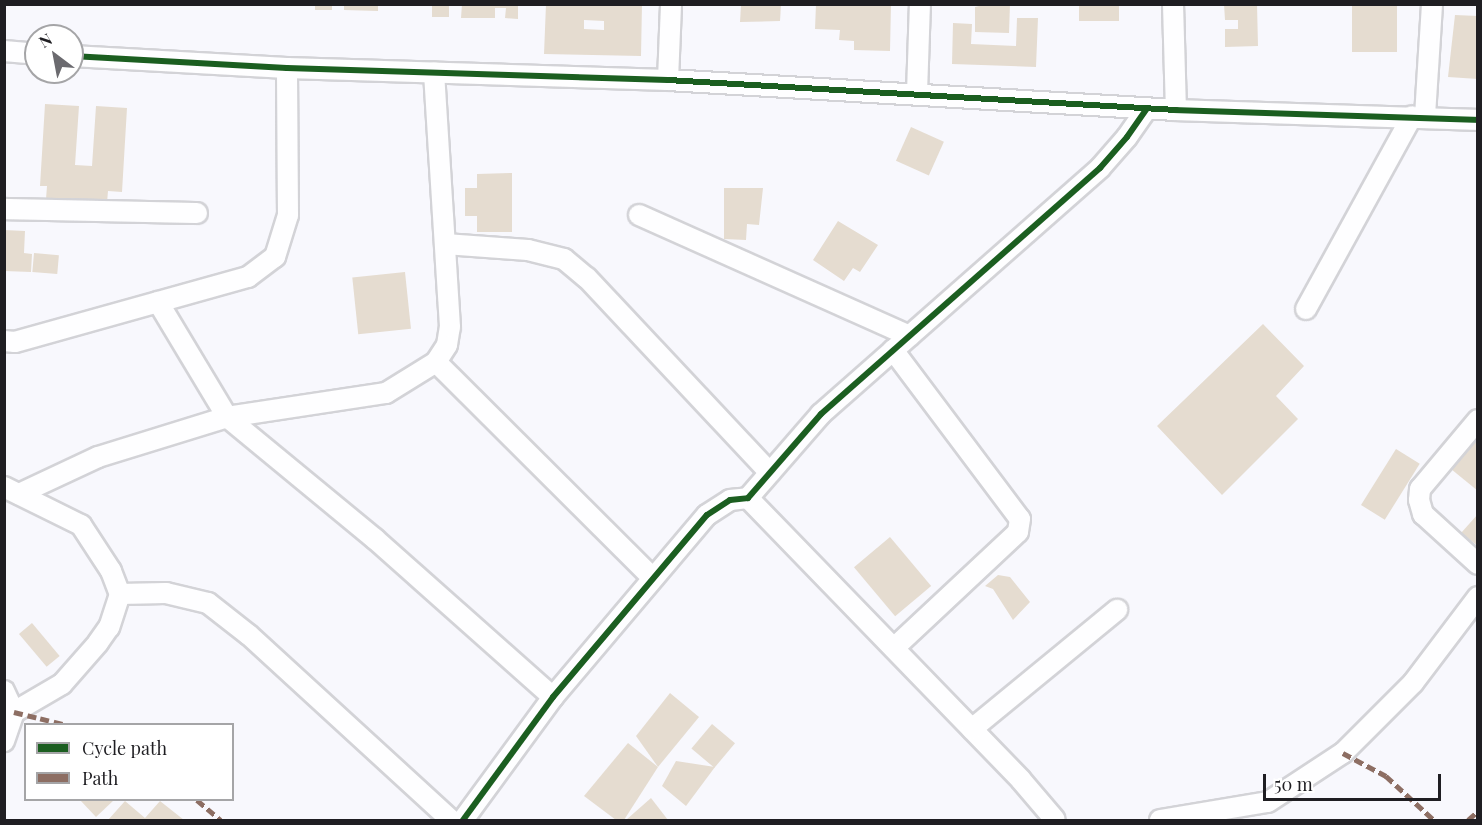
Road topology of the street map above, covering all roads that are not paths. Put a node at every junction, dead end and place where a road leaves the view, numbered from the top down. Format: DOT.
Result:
graph roads {
  1 [pos="671,4"];
  2 [pos="920,4"];
  3 [pos="1173,4"];
  4 [pos="1432,4"];
  5 [pos="4,51"];
  6 [pos="24,53"];
  7 [pos="84,57"];
  8 [pos="287,68"];
  9 [pos="434,73"];
  10 [pos="668,80"];
  11 [pos="917,93"];
  12 [pos="1147,108"];
  13 [pos="1176,110"];
  14 [pos="1418,116"];
  15 [pos="1474,124"];
  16 [pos="4,209"];
  17 [pos="197,213"];
  18 [pos="639,215"];
  19 [pos="445,244"];
  20 [pos="158,302"];
  21 [pos="1306,309"];
  22 [pos="909,336"];
  23 [pos="4,341"];
  24 [pos="893,350"];
  25 [pos="436,362"];
  26 [pos="227,417"];
  27 [pos="1478,420"];
  28 [pos="770,473"];
  29 [pos="12,491"];
  30 [pos="748,498"];
  31 [pos="1478,564"];
  32 [pos="653,578"];
  33 [pos="120,594"];
  34 [pos="1478,597"];
  35 [pos="1117,610"];
  36 [pos="894,648"];
  37 [pos="4,691"];
  38 [pos="553,697"];
  39 [pos="14,712"];
  40 [pos="972,729"];
  41 [pos="4,741"];
  42 [pos="451,820"];
  43 [pos="463,820"];
  44 [pos="1055,820"];
  45 [pos="1160,820"];
  1 -- 10 [label="street"];
  2 -- 11 [label="street"];
  3 -- 13 [label="street"];
  4 -- 14 [label="street"];
  5 -- 6 [label="street"];
  7 -- 8 [label="street"];
  8 -- 9 [label="street"];
  8 -- 20 [label="street"];
  9 -- 10 [label="street"];
  9 -- 19 [label="street"];
  10 -- 11 [label="street"];
  11 -- 12 [label="street"];
  12 -- 13 [label="street"];
  12 -- 22 [label="street"];
  13 -- 14 [label="street"];
  14 -- 15 [label="street"];
  14 -- 21 [label="street"];
  16 -- 17 [label="street"];
  18 -- 22 [label="street"];
  19 -- 25 [label="street"];
  19 -- 28 [label="street"];
  20 -- 23 [label="street"];
  20 -- 26 [label="street"];
  22 -- 24 [label="street"];
  24 -- 28 [label="street"];
  24 -- 36 [label="street"];
  25 -- 26 [label="street"];
  25 -- 32 [label="street"];
  26 -- 29 [label="street"];
  26 -- 38 [label="street"];
  27 -- 31 [label="street"];
  28 -- 30 [label="street"];
  29 -- 33 [label="street"];
  30 -- 32 [label="street"];
  30 -- 36 [label="street"];
  32 -- 38 [label="street"];
  33 -- 39 [label="street"];
  33 -- 42 [label="street"];
  34 -- 45 [label="street"];
  35 -- 40 [label="street"];
  36 -- 40 [label="street"];
  37 -- 39 [label="street"];
  38 -- 43 [label="street"];
  39 -- 41 [label="street"];
  40 -- 44 [label="street"];
}
